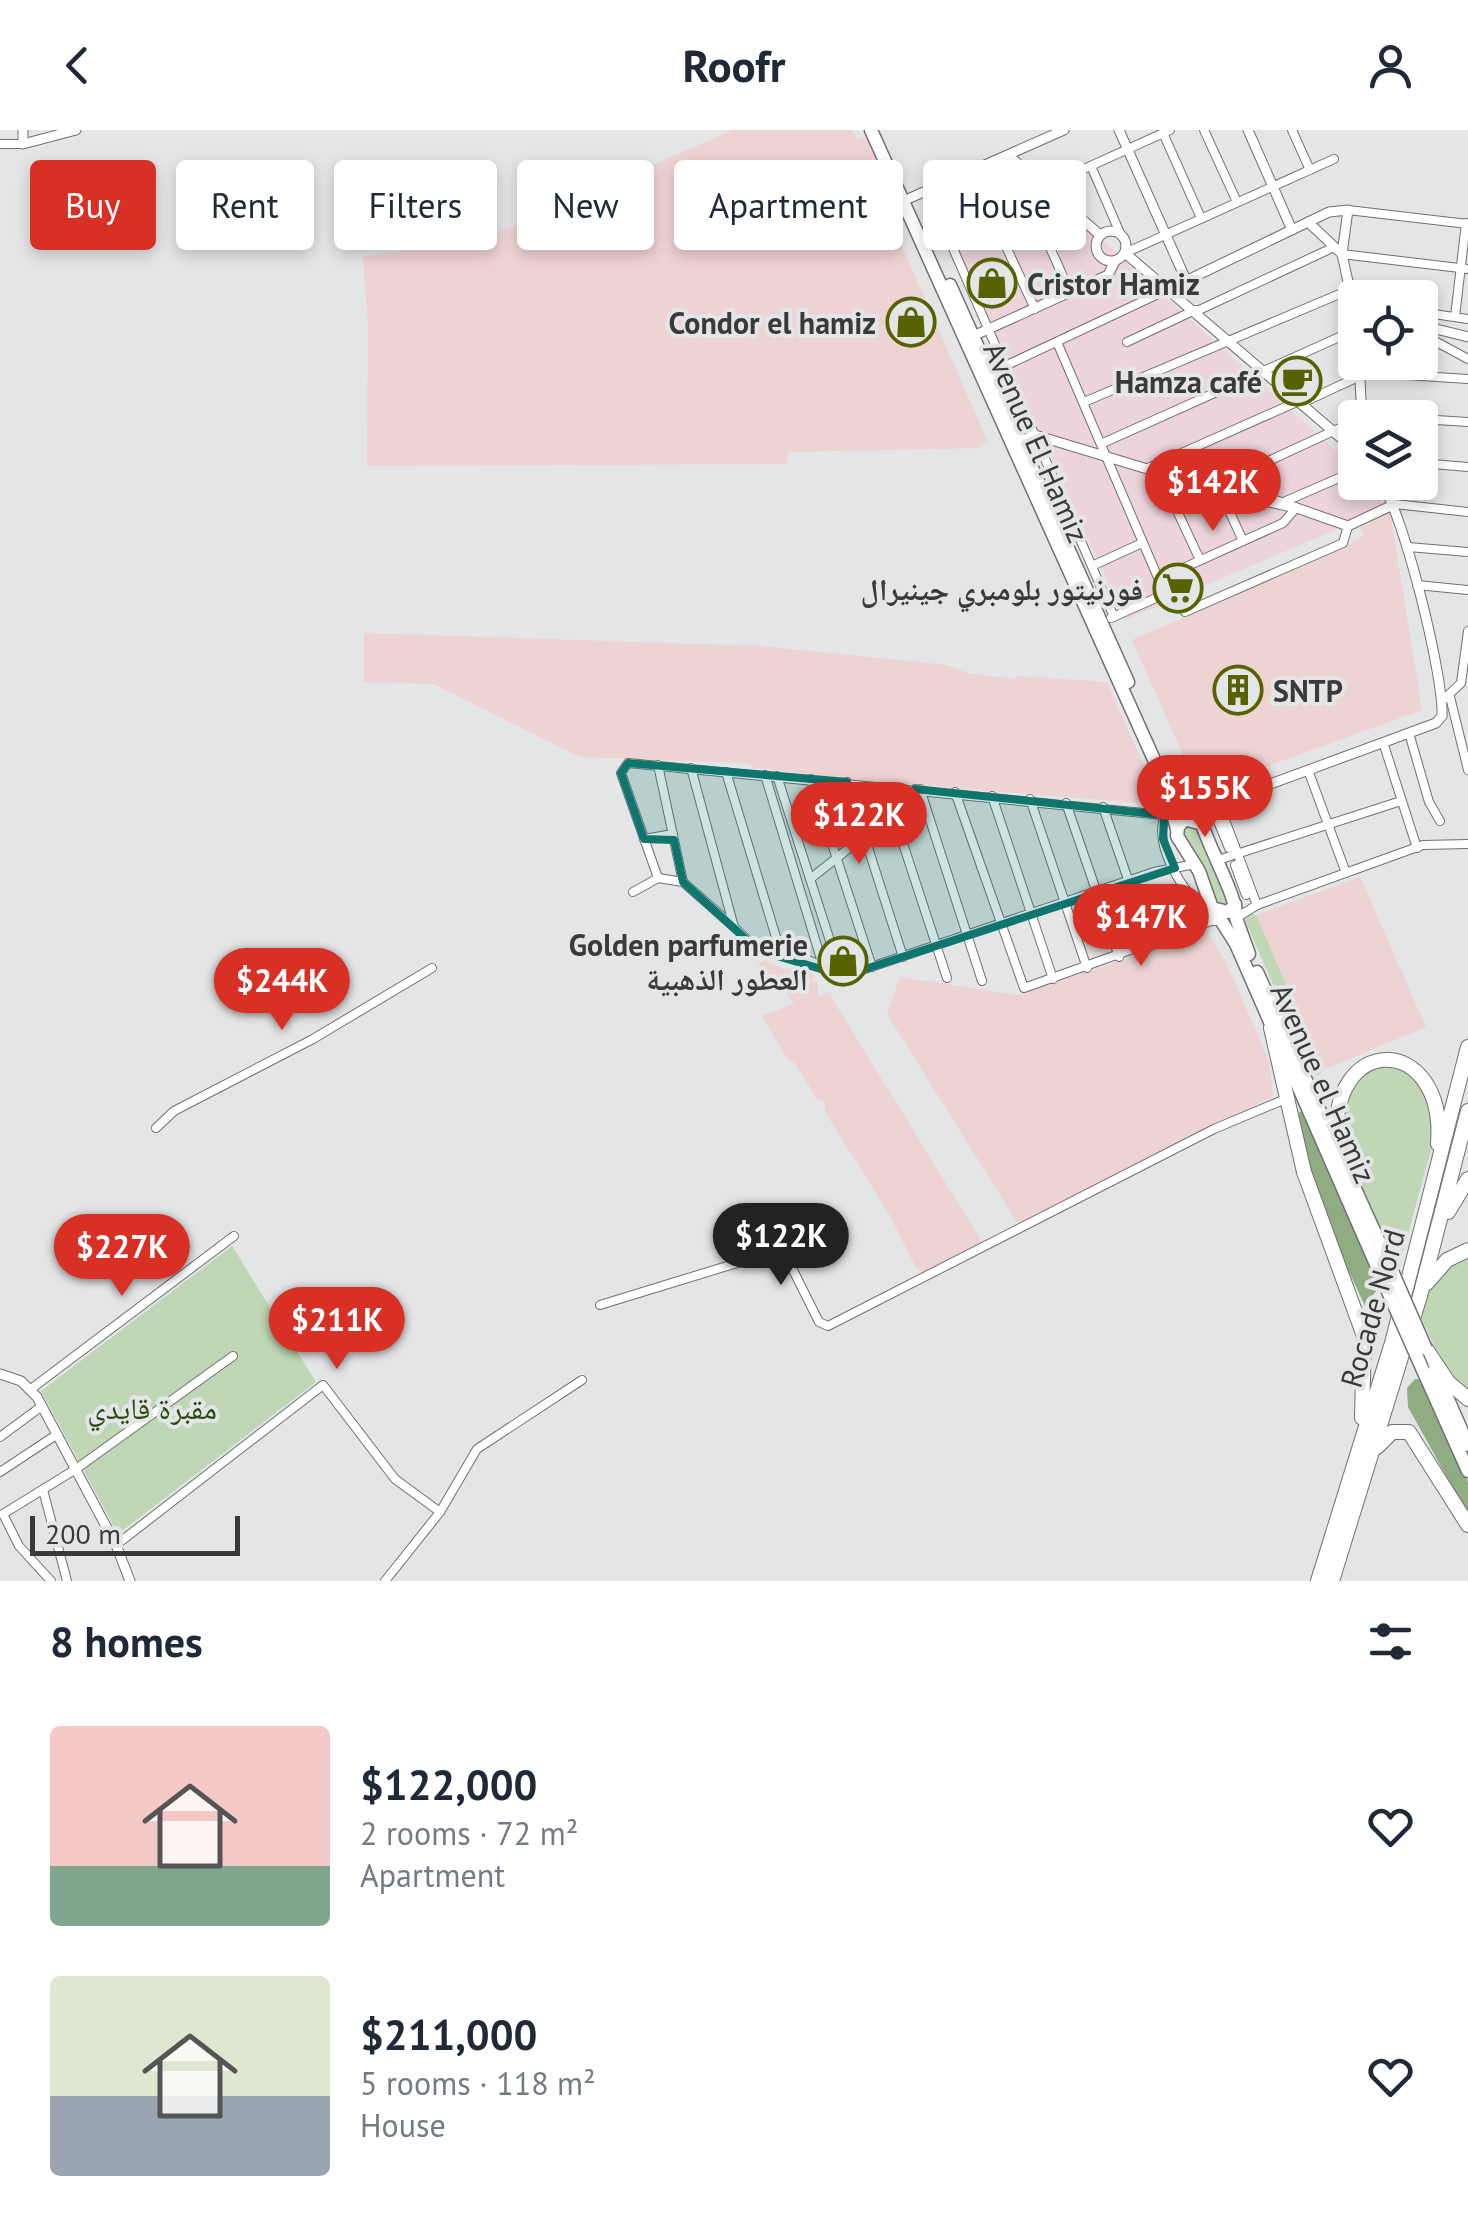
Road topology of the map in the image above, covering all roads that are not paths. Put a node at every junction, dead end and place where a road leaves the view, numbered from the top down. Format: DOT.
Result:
graph roads {
  1 [pos="23,130"];
  2 [pos="76,130"];
  3 [pos="872,130"];
  4 [pos="880,130"];
  5 [pos="1064,130"];
  6 [pos="1119,130"];
  7 [pos="1204,130"];
  8 [pos="1248,130"];
  9 [pos="1292,130"];
  10 [pos="1166,131"];
  11 [pos="0,144"];
  12 [pos="23,144"];
  13 [pos="1128,149"];
  14 [pos="1008,155"];
  15 [pos="997,160"];
  16 [pos="1010,160"];
  17 [pos="1014,160"];
  18 [pos="1334,160"];
  19 [pos="1091,166"];
  20 [pos="1086,168"];
  21 [pos="1310,170"];
  22 [pos="1273,186"];
  23 [pos="923,193"];
  24 [pos="910,198"];
  25 [pos="1237,202"];
  26 [pos="1348,210"];
  27 [pos="1201,218"];
  28 [pos="1308,222"];
  29 [pos="1086,223"];
  30 [pos="1467,223"];
  31 [pos="1292,230"];
  32 [pos="1120,233"];
  33 [pos="1165,234"];
  34 [pos="1100,235"];
  35 [pos="1332,248"];
  36 [pos="954,250"];
  37 [pos="1008,250"];
  38 [pos="1051,250"];
  39 [pos="1125,253"];
  40 [pos="1342,254"];
  41 [pos="1115,261"];
  42 [pos="1465,268"];
  43 [pos="1186,280"];
  44 [pos="1347,280"];
  45 [pos="1171,288"];
  46 [pos="1070,292"];
  47 [pos="1338,295"];
  48 [pos="1035,309"];
  49 [pos="1196,310"];
  50 [pos="1438,315"];
  51 [pos="1455,317"];
  52 [pos="1468,318"];
  53 [pos="989,330"];
  54 [pos="1438,330"];
  55 [pos="972,336"];
  56 [pos="1468,337"];
  57 [pos="1338,338"];
  58 [pos="1231,340"];
  59 [pos="1057,342"];
  60 [pos="1128,342"];
  61 [pos="1438,343"];
  62 [pos="1468,359"];
  63 [pos="1004,366"];
  64 [pos="1267,372"];
  65 [pos="1438,376"];
  66 [pos="1468,378"];
  67 [pos="1341,380"];
  68 [pos="1084,402"];
  69 [pos="1300,402"];
  70 [pos="1438,420"];
  71 [pos="1468,422"];
  72 [pos="1336,433"];
  73 [pos="1035,435"];
  74 [pos="1020,441"];
  75 [pos="1103,449"];
  76 [pos="1438,464"];
  77 [pos="1468,467"];
  78 [pos="1154,470"];
  79 [pos="1338,479"];
  80 [pos="1221,487"];
  81 [pos="1393,500"];
  82 [pos="1286,502"];
  83 [pos="1395,504"];
  84 [pos="1296,508"];
  85 [pos="1468,512"];
  86 [pos="1348,526"];
  87 [pos="1243,541"];
  88 [pos="1142,543"];
  89 [pos="1408,546"];
  90 [pos="1468,552"];
  91 [pos="1200,560"];
  92 [pos="1092,566"];
  93 [pos="1159,580"];
  94 [pos="1417,585"];
  95 [pos="1468,590"];
  96 [pos="1165,594"];
  97 [pos="1108,619"];
  98 [pos="1468,631"];
  99 [pos="1446,700"];
  100 [pos="1410,733"];
  101 [pos="1383,742"];
  102 [pos="658,766"];
  103 [pos="691,768"];
  104 [pos="1308,770"];
  105 [pos="1468,770"];
  106 [pos="726,772"];
  107 [pos="765,775"];
  108 [pos="778,776"];
  109 [pos="811,779"];
  110 [pos="847,782"];
  111 [pos="918,789"];
  112 [pos="955,792"];
  113 [pos="992,796"];
  114 [pos="1030,800"];
  115 [pos="1401,801"];
  116 [pos="1066,803"];
  117 [pos="1103,807"];
  118 [pos="1169,810"];
  119 [pos="893,814"];
  120 [pos="1223,814"];
  121 [pos="1196,820"];
  122 [pos="1440,821"];
  123 [pos="1328,824"];
  124 [pos="1177,829"];
  125 [pos="673,834"];
  126 [pos="864,836"];
  127 [pos="644,839"];
  128 [pos="1468,844"];
  129 [pos="1417,848"];
  130 [pos="1238,854"];
  131 [pos="836,858"];
  132 [pos="1214,861"];
  133 [pos="1196,864"];
  134 [pos="1175,868"];
  135 [pos="1346,874"];
  136 [pos="658,878"];
  137 [pos="810,879"];
  138 [pos="1128,881"];
  139 [pos="683,882"];
  140 [pos="633,892"];
  141 [pos="1097,892"];
  142 [pos="1065,904"];
  143 [pos="1257,905"];
  144 [pos="1032,915"];
  145 [pos="1214,916"];
  146 [pos="1233,917"];
  147 [pos="1000,926"];
  148 [pos="734,927"];
  149 [pos="968,936"];
  150 [pos="936,946"];
  151 [pos="1151,946"];
  152 [pos="787,953"];
  153 [pos="903,957"];
  154 [pos="1119,957"];
  155 [pos="872,967"];
  156 [pos="432,968"];
  157 [pos="1087,968"];
  158 [pos="824,969"];
  159 [pos="840,975"];
  160 [pos="946,978"];
  161 [pos="1053,979"];
  162 [pos="982,981"];
  163 [pos="1272,1028"];
  164 [pos="1468,1047"];
  165 [pos="1288,1098"];
  166 [pos="1468,1111"];
  167 [pos="156,1128"];
  168 [pos="1337,1149"];
  169 [pos="1468,1179"];
  170 [pos="1434,1190"];
  171 [pos="1441,1220"];
  172 [pos="234,1236"];
  173 [pos="1468,1250"];
  174 [pos="1420,1296"];
  175 [pos="600,1305"];
  176 [pos="1426,1349"];
  177 [pos="234,1356"];
  178 [pos="0,1374"];
  179 [pos="582,1380"];
  180 [pos="31,1389"];
  181 [pos="1468,1399"];
  182 [pos="42,1406"];
  183 [pos="56,1435"];
  184 [pos="0,1437"];
  185 [pos="1468,1445"];
  186 [pos="1366,1452"];
  187 [pos="76,1470"];
  188 [pos="0,1472"];
  189 [pos="1468,1472"];
  190 [pos="42,1490"];
  191 [pos="440,1512"];
  192 [pos="1468,1525"];
  193 [pos="116,1545"];
  194 [pos="51,1581"];
  195 [pos="67,1581"];
  196 [pos="130,1581"];
  197 [pos="384,1581"];
  198 [pos="1318,1581"];
  199 [pos="1332,1581"];
  1 -- 12 [label="street"];
  2 -- 12 [label="street"];
  3 -- 118 [label="highway, Avenue El Hamiz"];
  4 -- 24 [label="highway"];
  5 -- 14 [label="street"];
  6 -- 13 [label="street"];
  7 -- 25 [label="street"];
  8 -- 22 [label="street"];
  9 -- 21 [label="street"];
  10 -- 13 [label="street"];
  10 -- 27 [label="street"];
  11 -- 12 [label="street"];
  13 -- 19 [label="street"];
  13 -- 33 [label="street"];
  14 -- 15 [label="street"];
  14 -- 16 [label="street"];
  14 -- 17 [label="street"];
  18 -- 21 [label="street"];
  19 -- 20 [label="street"];
  19 -- 32 [label="street"];
  21 -- 22 [label="street"];
  22 -- 25 [label="street"];
  22 -- 31 [label="street"];
  23 -- 24 [label="street"];
  24 -- 55 [label="highway"];
  25 -- 27 [label="street"];
  26 -- 28 [label="street"];
  26 -- 30 [label="street"];
  26 -- 40 [label="street"];
  27 -- 33 [label="street"];
  28 -- 31 [label="street"];
  28 -- 35 [label="street"];
  29 -- 34 [label="street"];
  30 -- 42 [label="street"];
  31 -- 43 [label="street"];
  32 -- 34 [label="street"];
  32 -- 39 [label="street"];
  33 -- 39 [label="street"];
  33 -- 43 [label="street"];
  34 -- 41 [label="street"];
  35 -- 40 [label="street"];
  35 -- 49 [label="street"];
  36 -- 53 [label="street"];
  37 -- 48 [label="street"];
  38 -- 46 [label="street"];
  39 -- 41 [label="street"];
  39 -- 45 [label="street"];
  40 -- 42 [label="street"];
  40 -- 44 [label="street"];
  41 -- 46 [label="street"];
  42 -- 51 [label="street"];
  43 -- 45 [label="street"];
  45 -- 49 [label="street"];
  45 -- 59 [label="street"];
  46 -- 48 [label="street"];
  47 -- 58 [label="street"];
  48 -- 53 [label="street"];
  49 -- 58 [label="street"];
  49 -- 60 [label="street"];
  50 -- 51 [label="street"];
  51 -- 52 [label="street"];
  53 -- 55 [label="street"];
  53 -- 63 [label="street"];
  54 -- 56 [label="street"];
  55 -- 74 [label="highway"];
  57 -- 64 [label="street"];
  58 -- 64 [label="street"];
  58 -- 68 [label="street"];
  59 -- 63 [label="street"];
  59 -- 68 [label="street"];
  61 -- 62 [label="street"];
  63 -- 73 [label="street"];
  64 -- 69 [label="street"];
  64 -- 75 [label="street"];
  65 -- 66 [label="street"];
  67 -- 69 [label="street"];
  68 -- 75 [label="street"];
  69 -- 72 [label="street"];
  69 -- 78 [label="street"];
  70 -- 71 [label="street"];
  72 -- 80 [label="street"];
  73 -- 74 [label="street"];
  73 -- 75 [label="street"];
  73 -- 92 [label="street"];
  74 -- 97 [label="highway"];
  75 -- 78 [label="street"];
  75 -- 88 [label="street"];
  76 -- 77 [label="street"];
  78 -- 80 [label="street"];
  78 -- 91 [label="street"];
  79 -- 82 [label="street"];
  80 -- 82 [label="street"];
  80 -- 84 [label="street"];
  80 -- 87 [label="street"];
  81 -- 83 [label="street"];
  82 -- 84 [label="street"];
  83 -- 85 [label="street"];
  83 -- 86 [label="street"];
  83 -- 89 [label="street"];
  84 -- 86 [label="street"];
  84 -- 87 [label="street"];
  86 -- 96 [label="street"];
  87 -- 91 [label="street"];
  88 -- 92 [label="street"];
  88 -- 93 [label="street"];
  89 -- 90 [label="street"];
  89 -- 94 [label="street"];
  91 -- 93 [label="street"];
  92 -- 97 [label="street"];
  93 -- 96 [label="street"];
  94 -- 95 [label="street"];
  94 -- 99 [label="street"];
  96 -- 97 [label="street"];
  97 -- 121 [label="highway"];
  98 -- 99 [label="street"];
  99 -- 100 [label="street"];
  99 -- 105 [label="street"];
  100 -- 101 [label="street"];
  100 -- 122 [label="street"];
  101 -- 104 [label="street"];
  101 -- 115 [label="street"];
  102 -- 103 [label="street"];
  102 -- 125 [label="street"];
  102 -- 127 [label="street"];
  103 -- 106 [label="street"];
  103 -- 148 [label="street"];
  104 -- 120 [label="street"];
  104 -- 123 [label="street"];
  106 -- 107 [label="street"];
  106 -- 152 [label="street"];
  107 -- 108 [label="street"];
  107 -- 158 [label="street"];
  108 -- 109 [label="street"];
  108 -- 137 [label="street"];
  109 -- 110 [label="street"];
  109 -- 131 [label="street"];
  110 -- 111 [label="street"];
  110 -- 126 [label="street"];
  111 -- 112 [label="street"];
  111 -- 119 [label="street"];
  111 -- 149 [label="street"];
  112 -- 113 [label="street"];
  112 -- 147 [label="street"];
  113 -- 114 [label="street"];
  113 -- 144 [label="street"];
  114 -- 116 [label="street"];
  114 -- 142 [label="street"];
  115 -- 123 [label="street"];
  115 -- 129 [label="street"];
  116 -- 117 [label="street"];
  116 -- 141 [label="street"];
  117 -- 118 [label="street"];
  117 -- 138 [label="street"];
  118 -- 124 [label="highway, Avenue El Hamiz"];
  118 -- 134 [label="street"];
  119 -- 126 [label="street"];
  119 -- 150 [label="street"];
  120 -- 121 [label="street"];
  120 -- 130 [label="street"];
  121 -- 124 [label="highway"];
  121 -- 132 [label="highway"];
  123 -- 130 [label="street"];
  123 -- 135 [label="street"];
  124 -- 133 [label="highway, Avenue El Hamiz"];
  125 -- 127 [label="street"];
  125 -- 139 [label="street"];
  126 -- 131 [label="street"];
  126 -- 153 [label="street"];
  127 -- 136 [label="street"];
  128 -- 129 [label="street"];
  129 -- 135 [label="street"];
  130 -- 132 [label="street"];
  130 -- 143 [label="street"];
  131 -- 137 [label="street"];
  131 -- 155 [label="street"];
  132 -- 146 [label="highway"];
  133 -- 134 [label="street"];
  133 -- 145 [label="highway, Avenue El Hamiz"];
  134 -- 138 [label="street"];
  134 -- 145 [label="street"];
  135 -- 143 [label="street"];
  136 -- 139 [label="street"];
  136 -- 140 [label="street"];
  137 -- 159 [label="street"];
  138 -- 141 [label="street"];
  138 -- 151 [label="street"];
  139 -- 148 [label="street"];
  141 -- 142 [label="street"];
  141 -- 154 [label="street"];
  142 -- 144 [label="street"];
  142 -- 157 [label="street"];
  143 -- 146 [label="street"];
  144 -- 147 [label="street"];
  144 -- 161 [label="street"];
  145 -- 146 [label="street"];
  145 -- 146 [label="highway"];
  145 -- 151 [label="street"];
  146 -- 163 [label="highway, Avenue el Hamiz"];
  146 -- 168 [label="highway"];
  147 -- 149 [label="street"];
  147 -- 161 [label="street"];
  148 -- 152 [label="street"];
  149 -- 150 [label="street"];
  149 -- 162 [label="street"];
  150 -- 153 [label="street"];
  150 -- 160 [label="street"];
  151 -- 154 [label="street"];
  152 -- 158 [label="street"];
  153 -- 155 [label="street"];
  154 -- 157 [label="street"];
  155 -- 159 [label="street"];
  156 -- 167 [label="street"];
  157 -- 161 [label="street"];
  158 -- 159 [label="street"];
  163 -- 165 [label="highway"];
  163 -- 189 [label="highway, Avenue el Hamiz, bridge"];
  164 -- 170 [label="highway, Rocade Nord"];
  165 -- 175 [label="street"];
  165 -- 186 [label="highway"];
  166 -- 171 [label="highway, Rocade Nord"];
  168 -- 170 [label="highway"];
  168 -- 176 [label="highway, bridge"];
  169 -- 171 [label="highway"];
  170 -- 186 [label="highway, Rocade Nord"];
  171 -- 174 [label="highway, Rocade Nord"];
  172 -- 180 [label="street"];
  173 -- 174 [label="highway"];
  174 -- 186 [label="highway, Rocade Nord"];
  176 -- 181 [label="highway"];
  176 -- 185 [label="highway"];
  177 -- 187 [label="street"];
  178 -- 180 [label="street"];
  179 -- 191 [label="street"];
  180 -- 182 [label="street"];
  182 -- 183 [label="street"];
  182 -- 184 [label="street"];
  183 -- 187 [label="street"];
  183 -- 188 [label="street"];
  186 -- 192 [label="highway"];
  186 -- 198 [label="highway, Rocade Nord"];
  186 -- 199 [label="highway, Rocade Nord"];
  187 -- 190 [label="street"];
  187 -- 193 [label="street"];
  190 -- 194 [label="street"];
  190 -- 195 [label="street"];
  191 -- 193 [label="street"];
  191 -- 197 [label="street"];
  193 -- 196 [label="street"];
}
